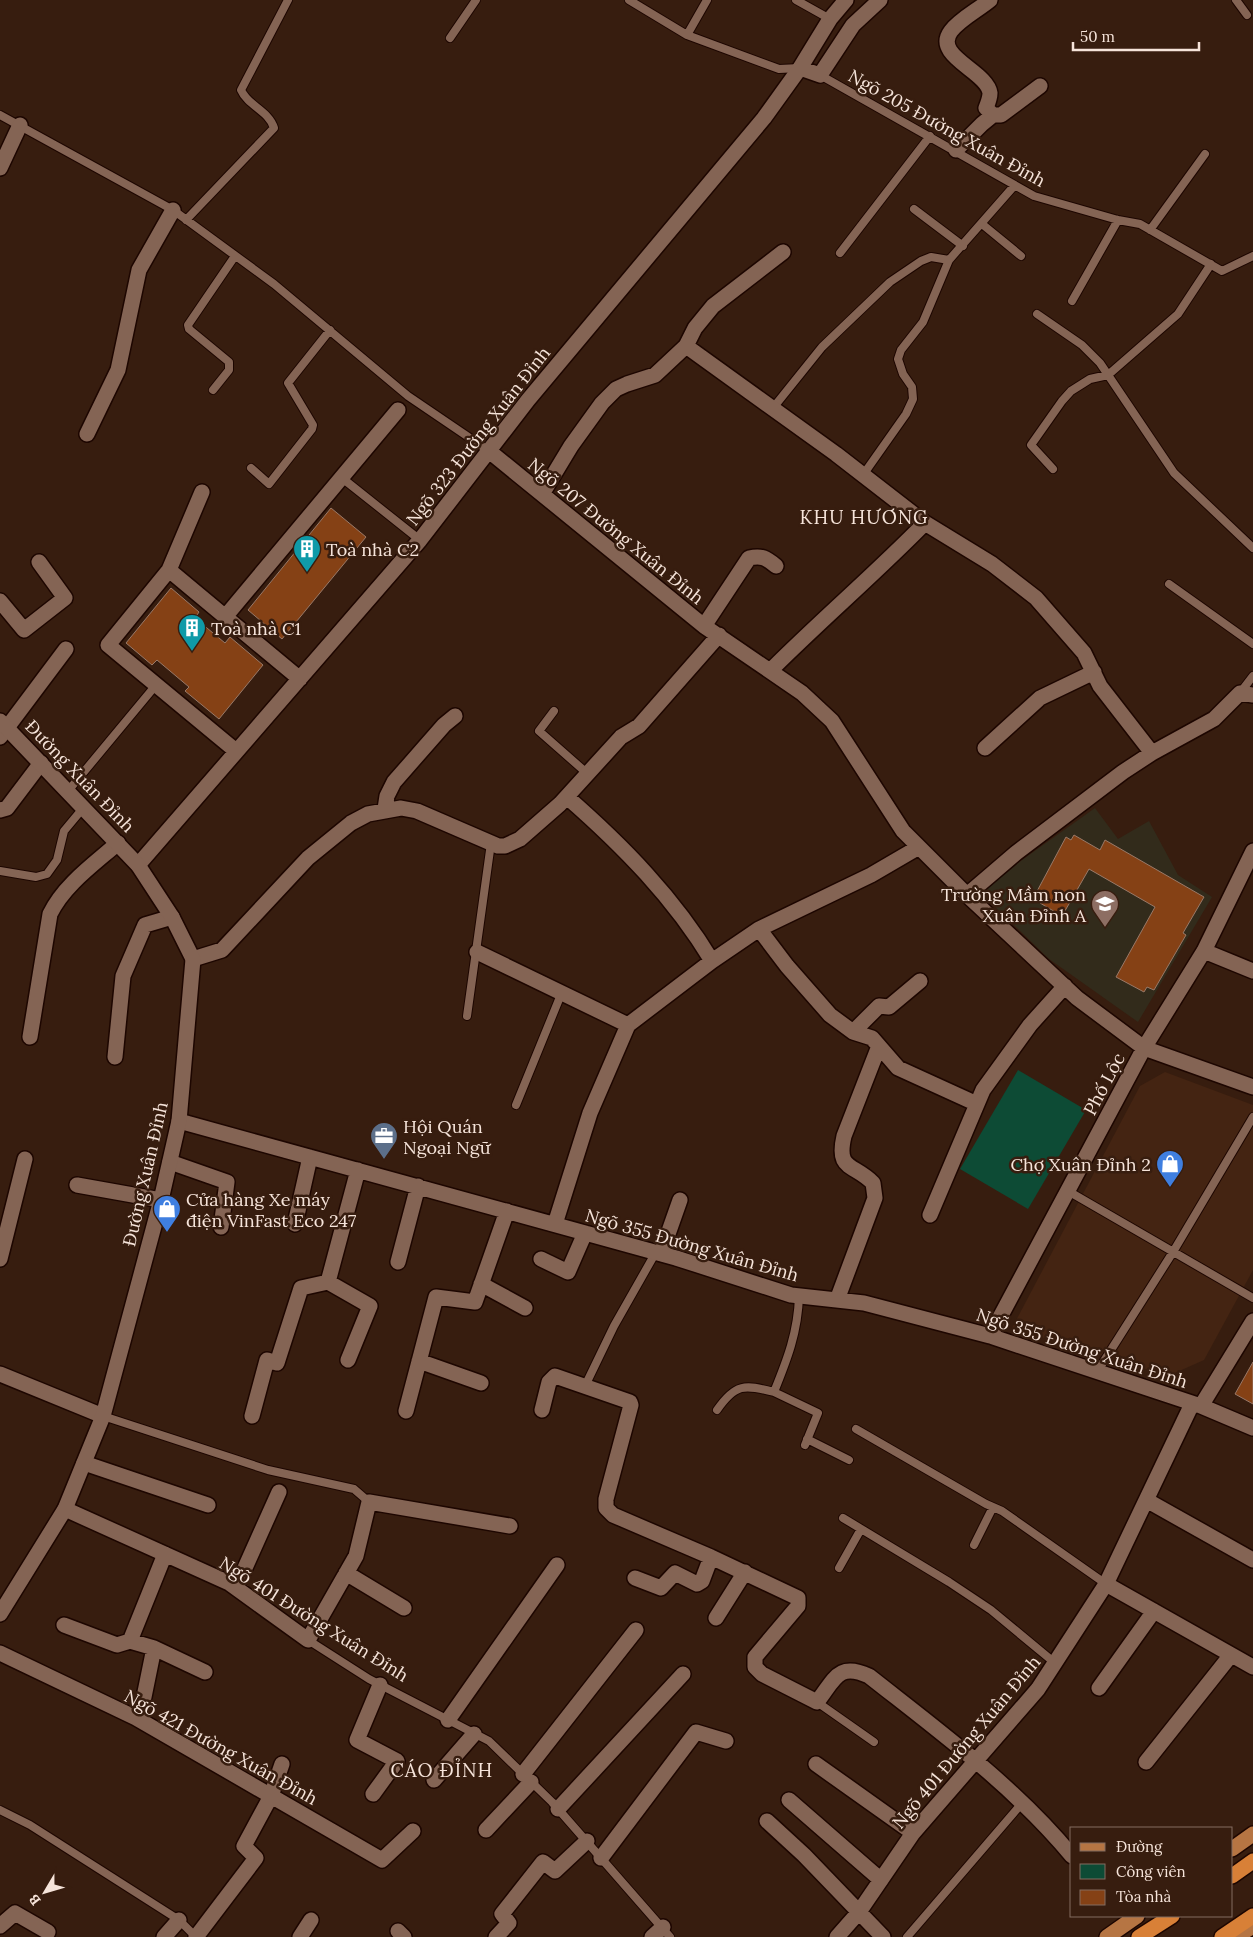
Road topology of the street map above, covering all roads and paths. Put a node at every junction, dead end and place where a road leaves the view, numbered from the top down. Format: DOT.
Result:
graph roads {
  1 [pos="288,0"];
  2 [pos="476,0"];
  3 [pos="629,0"];
  4 [pos="707,0"];
  5 [pos="796,0"];
  6 [pos="846,0"];
  7 [pos="880,0"];
  8 [pos="990,0"];
  9 [pos="1236,0"];
  10 [pos="1247,15"];
  11 [pos="830,19"];
  12 [pos="687,35"];
  13 [pos="450,38"];
  14 [pos="800,68"];
  15 [pos="820,75"];
  16 [pos="1040,86"];
  17 [pos="0,115"];
  18 [pos="993,115"];
  19 [pos="20,125"];
  20 [pos="930,136"];
  21 [pos="956,150"];
  22 [pos="1205,154"];
  23 [pos="0,168"];
  24 [pos="1014,186"];
  25 [pos="173,210"];
  26 [pos="914,210"];
  27 [pos="186,220"];
  28 [pos="1118,220"];
  29 [pos="982,224"];
  30 [pos="1150,230"];
  31 [pos="963,246"];
  32 [pos="783,252"];
  33 [pos="840,253"];
  34 [pos="235,256"];
  35 [pos="1021,256"];
  36 [pos="1253,256"];
  37 [pos="949,260"];
  38 [pos="1211,264"];
  39 [pos="1072,301"];
  40 [pos="1037,314"];
  41 [pos="330,330"];
  42 [pos="686,346"];
  43 [pos="1108,375"];
  44 [pos="213,390"];
  45 [pos="773,408"];
  46 [pos="398,410"];
  47 [pos="86,434"];
  48 [pos="489,452"];
  49 [pos="251,468"];
  50 [pos="1054,469"];
  51 [pos="864,475"];
  52 [pos="342,478"];
  53 [pos="202,492"];
  54 [pos="542,494"];
  55 [pos="925,524"];
  56 [pos="420,540"];
  57 [pos="1253,548"];
  58 [pos="39,562"];
  59 [pos="776,566"];
  60 [pos="169,570"];
  61 [pos="1169,584"];
  62 [pos="0,601"];
  63 [pos="225,617"];
  64 [pos="704,626"];
  65 [pos="719,636"];
  66 [pos="1253,644"];
  67 [pos="66,649"];
  68 [pos="771,670"];
  69 [pos="1094,672"];
  70 [pos="1253,676"];
  71 [pos="300,679"];
  72 [pos="156,685"];
  73 [pos="1247,694"];
  74 [pos="554,711"];
  75 [pos="455,716"];
  76 [pos="2,729"];
  77 [pos="985,748"];
  78 [pos="236,751"];
  79 [pos="1152,753"];
  80 [pos="41,763"];
  81 [pos="589,775"];
  82 [pos="68,791"];
  83 [pos="567,797"];
  84 [pos="84,807"];
  85 [pos="385,809"];
  86 [pos="0,810"];
  87 [pos="118,843"];
  88 [pos="491,843"];
  89 [pos="919,848"];
  90 [pos="1253,851"];
  91 [pos="138,865"];
  92 [pos="0,871"];
  93 [pos="967,895"];
  94 [pos="172,917"];
  95 [pos="759,929"];
  96 [pos="1204,951"];
  97 [pos="477,952"];
  98 [pos="193,959"];
  99 [pos="712,961"];
  100 [pos="1253,971"];
  101 [pos="920,981"];
  102 [pos="1065,986"];
  103 [pos="562,992"];
  104 [pos="467,1016"];
  105 [pos="628,1024"];
  106 [pos="853,1032"];
  107 [pos="30,1036"];
  108 [pos="879,1046"];
  109 [pos="1144,1048"];
  110 [pos="115,1057"];
  111 [pos="1253,1087"];
  112 [pos="977,1104"];
  113 [pos="516,1105"];
  114 [pos="1253,1117"];
  115 [pos="179,1121"];
  116 [pos="310,1157"];
  117 [pos="25,1159"];
  118 [pos="170,1162"];
  119 [pos="358,1170"];
  120 [pos="76,1185"];
  121 [pos="418,1186"];
  122 [pos="1068,1191"];
  123 [pos="161,1200"];
  124 [pos="680,1200"];
  125 [pos="507,1211"];
  126 [pos="930,1215"];
  127 [pos="296,1224"];
  128 [pos="556,1224"];
  129 [pos="221,1227"];
  130 [pos="585,1232"];
  131 [pos="1173,1252"];
  132 [pos="658,1253"];
  133 [pos="0,1259"];
  134 [pos="541,1259"];
  135 [pos="398,1262"];
  136 [pos="328,1282"];
  137 [pos="482,1284"];
  138 [pos="798,1296"];
  139 [pos="1253,1298"];
  140 [pos="837,1300"];
  141 [pos="525,1308"];
  142 [pos="1253,1321"];
  143 [pos="990,1336"];
  144 [pos="348,1360"];
  145 [pos="419,1361"];
  146 [pos="1097,1372"];
  147 [pos="0,1374"];
  148 [pos="482,1383"];
  149 [pos="585,1386"];
  150 [pos="774,1392"];
  151 [pos="1196,1405"];
  152 [pos="542,1410"];
  153 [pos="717,1410"];
  154 [pos="406,1411"];
  155 [pos="103,1416"];
  156 [pos="252,1416"];
  157 [pos="1253,1428"];
  158 [pos="856,1429"];
  159 [pos="849,1460"];
  160 [pos="84,1462"];
  161 [pos="279,1492"];
  162 [pos="1148,1501"];
  163 [pos="369,1502"];
  164 [pos="208,1505"];
  165 [pos="992,1507"];
  166 [pos="65,1509"];
  167 [pos="843,1518"];
  168 [pos="510,1526"];
  169 [pos="861,1529"];
  170 [pos="974,1545"];
  171 [pos="165,1554"];
  172 [pos="711,1556"];
  173 [pos="1253,1560"];
  174 [pos="557,1565"];
  175 [pos="839,1568"];
  176 [pos="745,1572"];
  177 [pos="346,1574"];
  178 [pos="635,1578"];
  179 [pos="1106,1584"];
  180 [pos="236,1588"];
  181 [pos="404,1608"];
  182 [pos="1154,1611"];
  183 [pos="0,1614"];
  184 [pos="716,1618"];
  185 [pos="64,1625"];
  186 [pos="636,1630"];
  187 [pos="308,1640"];
  188 [pos="130,1641"];
  189 [pos="154,1648"];
  190 [pos="0,1653"];
  191 [pos="1231,1655"];
  192 [pos="1055,1663"];
  193 [pos="1253,1667"];
  194 [pos="205,1672"];
  195 [pos="683,1674"];
  196 [pos="380,1685"];
  197 [pos="1099,1688"];
  198 [pos="817,1702"];
  199 [pos="136,1718"];
  200 [pos="448,1720"];
  201 [pos="474,1734"];
  202 [pos="726,1741"];
  203 [pos="874,1742"];
  204 [pos="976,1760"];
  205 [pos="1146,1762"];
  206 [pos="282,1764"];
  207 [pos="816,1764"];
  208 [pos="527,1778"];
  209 [pos="434,1780"];
  210 [pos="373,1794"];
  211 [pos="271,1796"];
  212 [pos="789,1800"];
  213 [pos="1023,1802"];
  214 [pos="558,1809"];
  215 [pos="0,1810"];
  216 [pos="767,1821"];
  217 [pos="486,1830"];
  218 [pos="413,1831"];
  219 [pos="913,1833"];
  220 [pos="1253,1834"];
  221 [pos="587,1841"];
  222 [pos="1233,1848"];
  223 [pos="1070,1854"];
  224 [pos="1253,1855"];
  225 [pos="601,1858"];
  226 [pos="1253,1862"];
  227 [pos="1233,1868"];
  228 [pos="1233,1875"];
  229 [pos="881,1880"];
  230 [pos="859,1912"];
  231 [pos="1253,1916"];
  232 [pos="1157,1917"];
  233 [pos="1170,1917"];
  234 [pos="179,1920"];
  235 [pos="311,1920"];
  236 [pos="1129,1923"];
  237 [pos="0,1926"];
  238 [pos="1253,1926"];
  239 [pos="48,1932"];
  240 [pos="662,1934"];
  241 [pos="164,1937"];
  242 [pos="196,1937"];
  243 [pos="300,1937"];
  244 [pos="496,1937"];
  245 [pos="837,1937"];
  246 [pos="883,1937"];
  247 [pos="907,1937"];
  248 [pos="1107,1937"];
  249 [pos="1140,1937"];
  250 [pos="1222,1937"];
  251 [pos="1236,1937"];
  1 -- 27 [label="lane"];
  2 -- 13 [label="lane"];
  3 -- 12 [label="lane"];
  4 -- 12 [label="lane"];
  5 -- 11 [label="lane"];
  6 -- 11 [label="street, Ngõ 323 Đường Xuân Đỉnh"];
  7 -- 15 [label="street"];
  8 -- 18 [label="street"];
  9 -- 10 [label="lane"];
  11 -- 14 [label="street, Ngõ 323 Đường Xuân Đỉnh"];
  12 -- 14 [label="lane"];
  14 -- 15 [label="street"];
  14 -- 48 [label="street, Ngõ 323 Đường Xuân Đỉnh"];
  15 -- 20 [label="lane, Ngõ 205 Đường Xuân Đỉnh"];
  16 -- 18 [label="street"];
  17 -- 19 [label="lane, Ngõ 207 Đường Xuân Đỉnh"];
  18 -- 21 [label="street"];
  19 -- 23 [label="street"];
  19 -- 25 [label="lane, Ngõ 207 Đường Xuân Đỉnh"];
  20 -- 21 [label="lane, Ngõ 205 Đường Xuân Đỉnh"];
  20 -- 33 [label="lane"];
  21 -- 24 [label="lane, Ngõ 205 Đường Xuân Đỉnh"];
  22 -- 30 [label="lane"];
  24 -- 28 [label="lane, Ngõ 205 Đường Xuân Đỉnh"];
  24 -- 29 [label="lane"];
  25 -- 27 [label="lane, Ngõ 207 Đường Xuân Đỉnh"];
  25 -- 47 [label="street"];
  26 -- 31 [label="lane"];
  27 -- 34 [label="lane, Ngõ 207 Đường Xuân Đỉnh"];
  28 -- 30 [label="lane, Ngõ 205 Đường Xuân Đỉnh"];
  28 -- 39 [label="lane"];
  29 -- 31 [label="lane"];
  29 -- 35 [label="lane"];
  30 -- 38 [label="lane, Ngõ 205 Đường Xuân Đỉnh"];
  31 -- 37 [label="lane"];
  32 -- 42 [label="street"];
  34 -- 41 [label="lane, Ngõ 207 Đường Xuân Đỉnh"];
  34 -- 44 [label="lane"];
  36 -- 38 [label="lane, Ngõ 205 Đường Xuân Đỉnh"];
  37 -- 45 [label="lane"];
  37 -- 51 [label="lane"];
  38 -- 43 [label="lane"];
  40 -- 43 [label="lane"];
  41 -- 48 [label="lane, Ngõ 207 Đường Xuân Đỉnh"];
  41 -- 49 [label="lane"];
  42 -- 45 [label="street"];
  42 -- 54 [label="street"];
  43 -- 50 [label="lane"];
  43 -- 57 [label="lane"];
  45 -- 51 [label="street"];
  46 -- 52 [label="street"];
  48 -- 54 [label="street, Ngõ 207 Đường Xuân Đỉnh"];
  48 -- 56 [label="street, Ngõ 323 Đường Xuân Đỉnh"];
  51 -- 55 [label="street"];
  52 -- 56 [label="lane"];
  52 -- 63 [label="street"];
  53 -- 60 [label="street"];
  54 -- 64 [label="street, Ngõ 207 Đường Xuân Đỉnh"];
  55 -- 68 [label="street"];
  55 -- 69 [label="street"];
  56 -- 71 [label="street, Ngõ 323 Đường Xuân Đỉnh"];
  58 -- 62 [label="street"];
  59 -- 64 [label="street"];
  60 -- 63 [label="street"];
  60 -- 72 [label="street"];
  61 -- 66 [label="lane"];
  63 -- 71 [label="street"];
  64 -- 65 [label="street, Ngõ 207 Đường Xuân Đỉnh"];
  65 -- 68 [label="street, Ngõ 207 Đường Xuân Đỉnh"];
  65 -- 81 [label="street"];
  67 -- 76 [label="street"];
  68 -- 89 [label="street, Ngõ 207 Đường Xuân Đỉnh"];
  69 -- 77 [label="street"];
  69 -- 79 [label="street"];
  70 -- 73 [label="lane"];
  71 -- 78 [label="street, Ngõ 323 Đường Xuân Đỉnh"];
  72 -- 78 [label="street"];
  72 -- 82 [label="lane"];
  73 -- 79 [label="street"];
  74 -- 81 [label="lane"];
  75 -- 85 [label="street"];
  76 -- 80 [label="street, Đường Xuân Đỉnh"];
  78 -- 91 [label="street, Ngõ 323 Đường Xuân Đỉnh"];
  79 -- 93 [label="street"];
  80 -- 82 [label="street, Đường Xuân Đỉnh"];
  80 -- 86 [label="street"];
  81 -- 83 [label="street"];
  82 -- 84 [label="street, Đường Xuân Đỉnh"];
  83 -- 88 [label="street"];
  83 -- 99 [label="street"];
  84 -- 87 [label="street, Đường Xuân Đỉnh"];
  84 -- 92 [label="lane"];
  85 -- 88 [label="street"];
  85 -- 98 [label="street"];
  87 -- 91 [label="street, Đường Xuân Đỉnh"];
  87 -- 107 [label="street"];
  88 -- 97 [label="lane"];
  89 -- 93 [label="street, Ngõ 207 Đường Xuân Đỉnh"];
  89 -- 95 [label="street"];
  90 -- 96 [label="street, Phố Lộc"];
  91 -- 94 [label="street, Đường Xuân Đỉnh"];
  93 -- 102 [label="street, Ngõ 207 Đường Xuân Đỉnh"];
  94 -- 98 [label="street, Đường Xuân Đỉnh"];
  94 -- 110 [label="street"];
  95 -- 99 [label="street"];
  95 -- 106 [label="street"];
  96 -- 100 [label="street"];
  96 -- 109 [label="street, Phố Lộc"];
  97 -- 103 [label="street"];
  97 -- 104 [label="lane"];
  98 -- 115 [label="street, Đường Xuân Đỉnh"];
  99 -- 105 [label="street"];
  101 -- 106 [label="street"];
  102 -- 109 [label="street, Ngõ 207 Đường Xuân Đỉnh"];
  102 -- 112 [label="street"];
  103 -- 105 [label="street"];
  103 -- 113 [label="lane"];
  105 -- 128 [label="street"];
  106 -- 108 [label="street"];
  108 -- 112 [label="street"];
  108 -- 140 [label="street"];
  109 -- 111 [label="street, Ngõ 207 Đường Xuân Đỉnh"];
  109 -- 122 [label="street, Phố Lộc"];
  112 -- 126 [label="street"];
  114 -- 131 [label="lane"];
  115 -- 116 [label="street, Ngõ 355 Đường Xuân Đỉnh"];
  115 -- 118 [label="street, Đường Xuân Đỉnh"];
  116 -- 119 [label="street, Ngõ 355 Đường Xuân Đỉnh"];
  116 -- 127 [label="street"];
  117 -- 133 [label="street"];
  118 -- 123 [label="street, Đường Xuân Đỉnh"];
  118 -- 129 [label="street"];
  119 -- 121 [label="street, Ngõ 355 Đường Xuân Đỉnh"];
  119 -- 136 [label="street"];
  120 -- 123 [label="street"];
  121 -- 125 [label="street, Ngõ 355 Đường Xuân Đỉnh"];
  121 -- 135 [label="street"];
  122 -- 131 [label="lane"];
  122 -- 143 [label="street, Phố Lộc"];
  123 -- 155 [label="street, Đường Xuân Đỉnh"];
  124 -- 132 [label="street"];
  125 -- 128 [label="street, Ngõ 355 Đường Xuân Đỉnh"];
  125 -- 137 [label="street"];
  128 -- 130 [label="street, Ngõ 355 Đường Xuân Đỉnh"];
  130 -- 132 [label="street, Ngõ 355 Đường Xuân Đỉnh"];
  130 -- 134 [label="street"];
  131 -- 139 [label="lane"];
  131 -- 146 [label="lane"];
  132 -- 138 [label="street, Ngõ 355 Đường Xuân Đỉnh"];
  132 -- 149 [label="lane"];
  136 -- 144 [label="street"];
  136 -- 156 [label="street"];
  137 -- 141 [label="street"];
  137 -- 145 [label="street"];
  138 -- 140 [label="street, Ngõ 355 Đường Xuân Đỉnh"];
  138 -- 150 [label="lane"];
  140 -- 143 [label="street, Ngõ 355 Đường Xuân Đỉnh"];
  142 -- 151 [label="street, Ngõ 401 Đường Xuân Đỉnh"];
  143 -- 146 [label="street, Ngõ 355 Đường Xuân Đỉnh"];
  145 -- 148 [label="street"];
  145 -- 154 [label="street"];
  146 -- 151 [label="street, Ngõ 355 Đường Xuân Đỉnh"];
  147 -- 155 [label="street"];
  149 -- 152 [label="street"];
  149 -- 172 [label="street"];
  150 -- 153 [label="lane"];
  150 -- 159 [label="lane"];
  151 -- 157 [label="street, Ngõ 355 Đường Xuân Đỉnh"];
  151 -- 162 [label="street, Ngõ 401 Đường Xuân Đỉnh"];
  155 -- 160 [label="street, Đường Xuân Đỉnh"];
  155 -- 163 [label="lane"];
  158 -- 165 [label="lane"];
  160 -- 164 [label="street"];
  160 -- 166 [label="street, Đường Xuân Đỉnh"];
  161 -- 180 [label="street"];
  162 -- 173 [label="street"];
  162 -- 179 [label="street, Ngõ 401 Đường Xuân Đỉnh"];
  163 -- 168 [label="street"];
  163 -- 177 [label="street"];
  165 -- 170 [label="lane"];
  165 -- 179 [label="lane"];
  166 -- 171 [label="street, Ngõ 401 Đường Xuân Đỉnh"];
  166 -- 183 [label="street, Đường Xuân Đỉnh"];
  167 -- 169 [label="lane"];
  169 -- 175 [label="lane"];
  169 -- 192 [label="lane"];
  171 -- 180 [label="street, Ngõ 401 Đường Xuân Đỉnh"];
  171 -- 188 [label="street"];
  172 -- 176 [label="street"];
  172 -- 178 [label="street"];
  174 -- 200 [label="street"];
  176 -- 184 [label="street"];
  176 -- 198 [label="street"];
  177 -- 181 [label="street"];
  177 -- 187 [label="street"];
  179 -- 182 [label="street"];
  179 -- 192 [label="street, Ngõ 401 Đường Xuân Đỉnh"];
  180 -- 187 [label="street, Ngõ 401 Đường Xuân Đỉnh"];
  182 -- 191 [label="street"];
  182 -- 197 [label="street"];
  185 -- 188 [label="street"];
  186 -- 208 [label="street"];
  187 -- 196 [label="lane, Ngõ 401 Đường Xuân Đỉnh"];
  188 -- 189 [label="street"];
  189 -- 194 [label="street"];
  189 -- 199 [label="street"];
  190 -- 199 [label="street, Ngõ 421 Đường Xuân Đỉnh"];
  191 -- 193 [label="street"];
  191 -- 205 [label="street"];
  192 -- 204 [label="street, Ngõ 401 Đường Xuân Đỉnh"];
  195 -- 214 [label="street"];
  196 -- 200 [label="lane, Ngõ 401 Đường Xuân Đỉnh"];
  196 -- 210 [label="street"];
  198 -- 203 [label="lane"];
  198 -- 204 [label="street"];
  199 -- 211 [label="street, Ngõ 421 Đường Xuân Đỉnh"];
  200 -- 201 [label="lane, Ngõ 401 Đường Xuân Đỉnh"];
  201 -- 208 [label="lane, Ngõ 401 Đường Xuân Đỉnh"];
  201 -- 209 [label="street"];
  202 -- 225 [label="street"];
  204 -- 213 [label="street"];
  204 -- 219 [label="street, Ngõ 401 Đường Xuân Đỉnh"];
  206 -- 211 [label="street"];
  207 -- 219 [label="street"];
  208 -- 214 [label="lane, Ngõ 401 Đường Xuân Đỉnh"];
  208 -- 217 [label="street"];
  211 -- 218 [label="street, Ngõ 421 Đường Xuân Đỉnh"];
  211 -- 242 [label="street"];
  212 -- 229 [label="street"];
  213 -- 223 [label="street"];
  213 -- 247 [label="lane"];
  214 -- 221 [label="lane, Ngõ 401 Đường Xuân Đỉnh"];
  215 -- 234 [label="lane"];
  216 -- 230 [label="street"];
  219 -- 229 [label="street, Ngõ 401 Đường Xuân Đỉnh"];
  220 -- 222 [label="main road"];
  221 -- 225 [label="lane, Ngõ 401 Đường Xuân Đỉnh"];
  221 -- 244 [label="street"];
  224 -- 227 [label="main road"];
  225 -- 240 [label="lane, Ngõ 401 Đường Xuân Đỉnh"];
  226 -- 228 [label="highway"];
  229 -- 230 [label="street, Ngõ 401 Đường Xuân Đỉnh"];
  230 -- 245 [label="street, Ngõ 401 Đường Xuân Đỉnh"];
  230 -- 246 [label="street"];
  231 -- 250 [label="highway"];
  232 -- 236 [label="main road"];
  233 -- 249 [label="highway"];
  234 -- 241 [label="street"];
  234 -- 242 [label="lane"];
  235 -- 243 [label="street"];
  236 -- 248 [label="main road"];
  237 -- 239 [label="street"];
  238 -- 251 [label="main road"];
}
